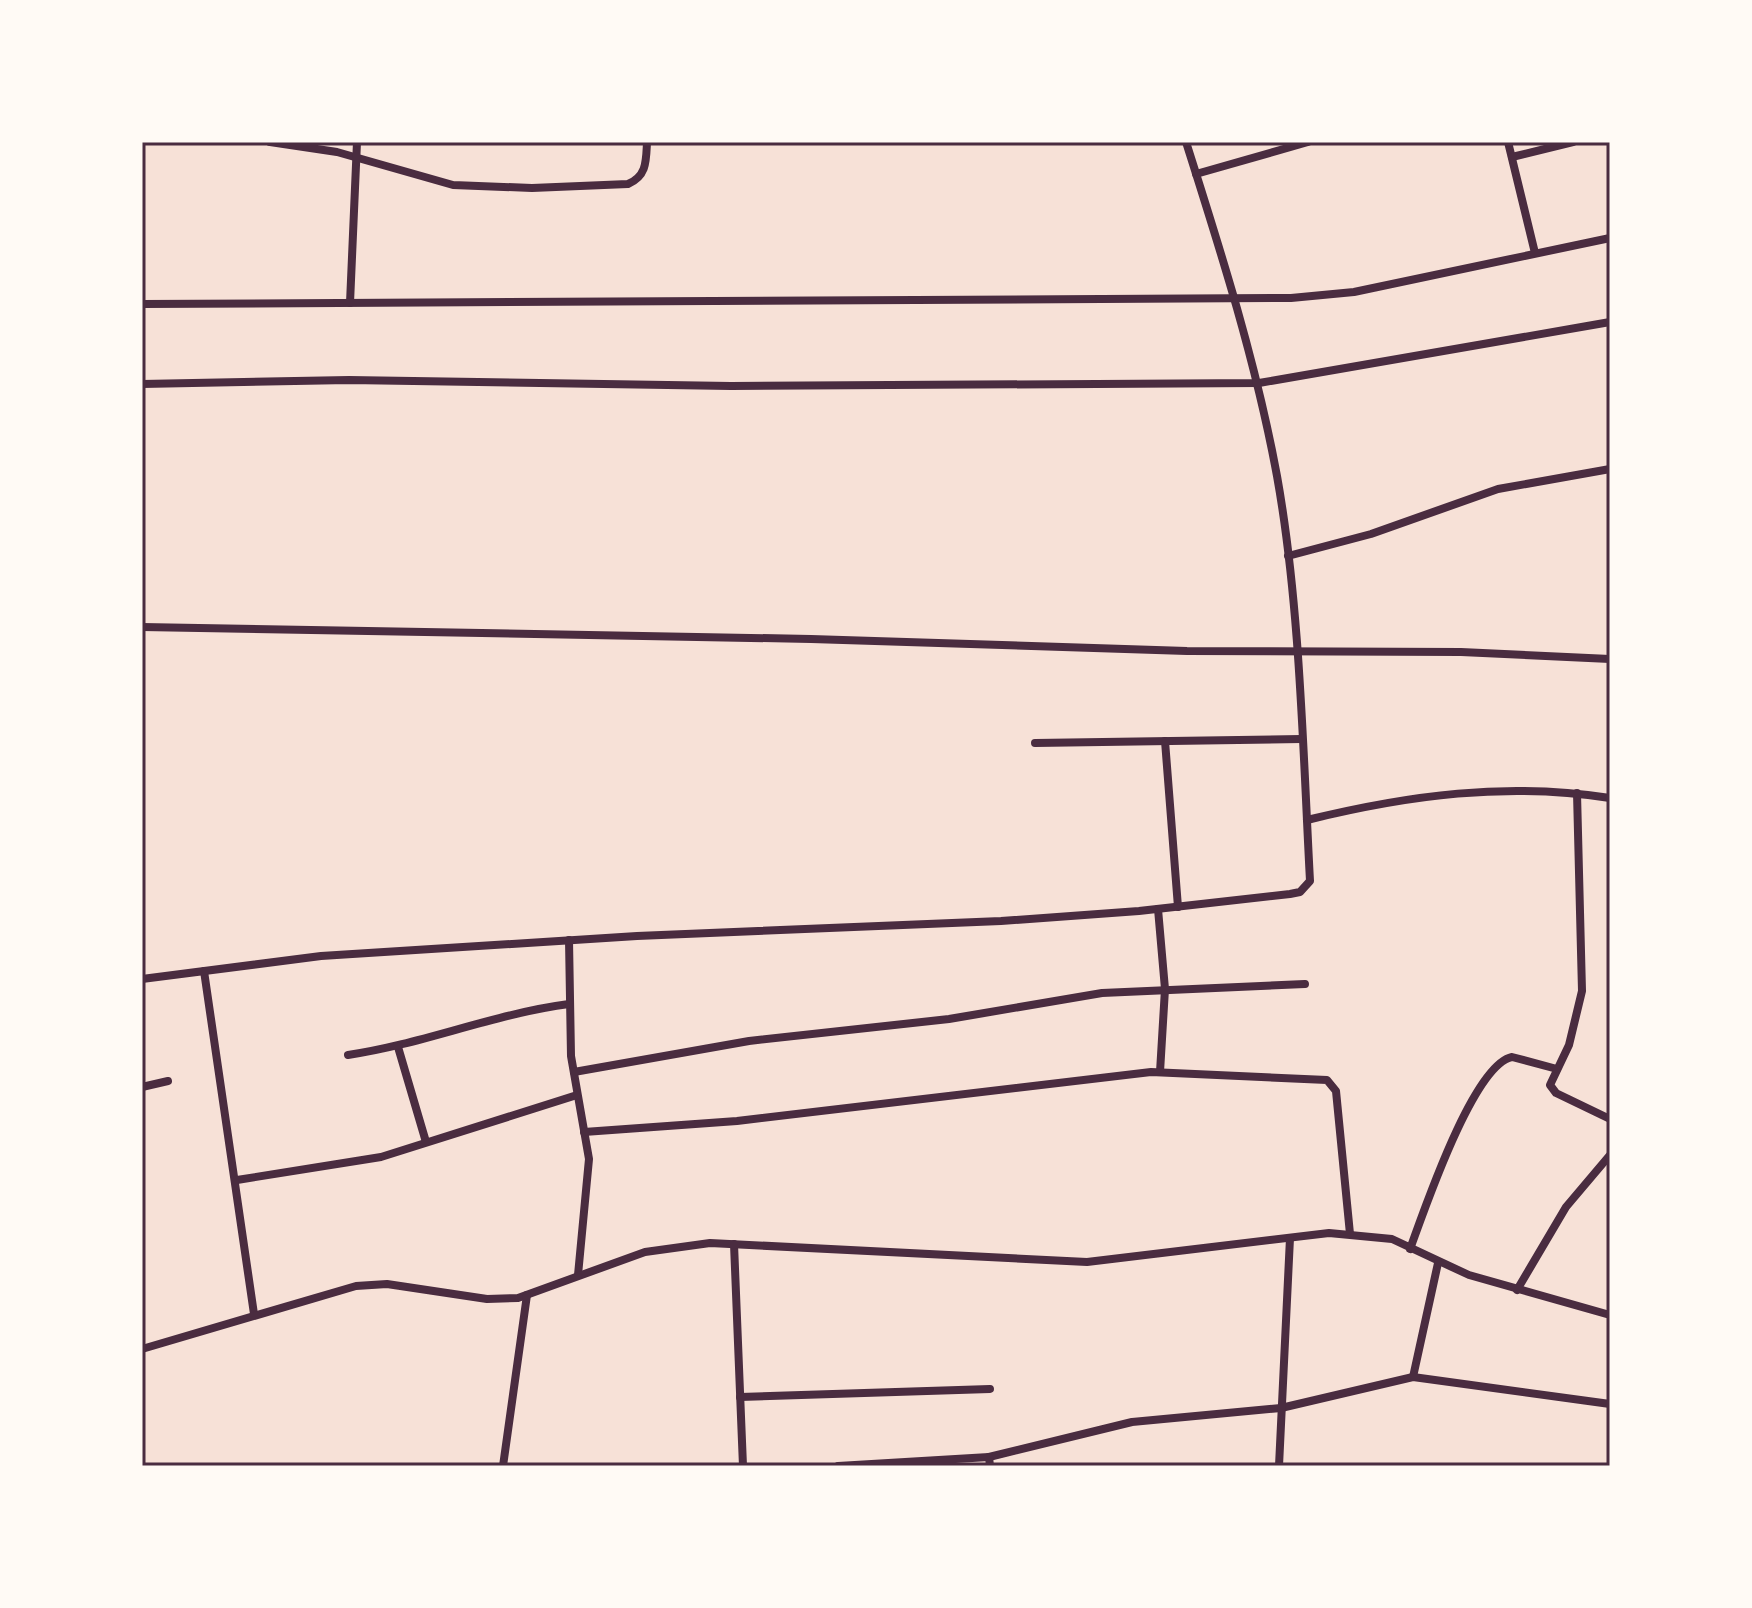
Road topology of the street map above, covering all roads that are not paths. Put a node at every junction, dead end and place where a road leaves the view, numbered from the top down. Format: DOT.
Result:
graph roads {
  1 [pos="270,142"];
  2 [pos="357,142"];
  3 [pos="647,142"];
  4 [pos="1186,142"];
  5 [pos="1308,142"];
  6 [pos="1508,142"];
  7 [pos="1573,142"];
  8 [pos="1512,157"];
  9 [pos="356,158"];
  10 [pos="1196,174"];
  11 [pos="1610,238"];
  12 [pos="1535,253"];
  13 [pos="1236,299"];
  14 [pos="350,303"];
  15 [pos="142,304"];
  16 [pos="1610,322"];
  17 [pos="1259,383"];
  18 [pos="142,384"];
  19 [pos="1610,469"];
  20 [pos="1288,556"];
  21 [pos="142,627"];
  22 [pos="1295,649"];
  23 [pos="1610,659"];
  24 [pos="1301,739"];
  25 [pos="1165,741"];
  26 [pos="1035,743"];
  27 [pos="1577,793"];
  28 [pos="1610,798"];
  29 [pos="1307,820"];
  30 [pos="1178,907"];
  31 [pos="1158,909"];
  32 [pos="569,940"];
  33 [pos="204,971"];
  34 [pos="142,979"];
  35 [pos="1305,984"];
  36 [pos="1165,989"];
  37 [pos="569,1004"];
  38 [pos="398,1047"];
  39 [pos="348,1055"];
  40 [pos="1557,1069"];
  41 [pos="574,1072"];
  42 [pos="1160,1072"];
  43 [pos="168,1081"];
  44 [pos="142,1087"];
  45 [pos="577,1095"];
  46 [pos="1610,1119"];
  47 [pos="584,1132"];
  48 [pos="426,1142"];
  49 [pos="1610,1155"];
  50 [pos="237,1180"];
  51 [pos="1350,1234"];
  52 [pos="1290,1238"];
  53 [pos="734,1244"];
  54 [pos="1410,1249"];
  55 [pos="1438,1263"];
  56 [pos="578,1275"];
  57 [pos="1517,1290"];
  58 [pos="527,1295"];
  59 [pos="254,1314"];
  60 [pos="1610,1315"];
  61 [pos="142,1349"];
  62 [pos="1413,1377"];
  63 [pos="990,1389"];
  64 [pos="740,1397"];
  65 [pos="1610,1404"];
  66 [pos="1281,1408"];
  67 [pos="989,1462"];
  68 [pos="503,1466"];
  69 [pos="743,1466"];
  70 [pos="838,1466"];
  71 [pos="1279,1466"];
  1 -- 9 [label="street"];
  2 -- 9 [label="street"];
  3 -- 9 [label="street"];
  4 -- 10 [label="street"];
  5 -- 10 [label="street"];
  6 -- 8 [label="street"];
  7 -- 8 [label="street"];
  8 -- 12 [label="street"];
  9 -- 14 [label="street"];
  10 -- 13 [label="street"];
  11 -- 12 [label="street"];
  12 -- 13 [label="street"];
  13 -- 14 [label="street"];
  13 -- 17 [label="street"];
  14 -- 15 [label="street"];
  16 -- 17 [label="street"];
  17 -- 18 [label="street"];
  17 -- 20 [label="street"];
  19 -- 20 [label="street"];
  20 -- 22 [label="street"];
  21 -- 22 [label="street"];
  22 -- 23 [label="street"];
  22 -- 24 [label="street"];
  24 -- 25 [label="street"];
  24 -- 29 [label="street"];
  25 -- 26 [label="street"];
  25 -- 30 [label="street"];
  27 -- 28 [label="street"];
  27 -- 29 [label="street"];
  27 -- 40 [label="street"];
  29 -- 30 [label="street"];
  30 -- 31 [label="street"];
  31 -- 32 [label="street"];
  31 -- 36 [label="street"];
  32 -- 33 [label="street"];
  32 -- 37 [label="street"];
  33 -- 34 [label="street"];
  33 -- 50 [label="street"];
  35 -- 36 [label="street"];
  36 -- 41 [label="street"];
  36 -- 42 [label="street"];
  37 -- 38 [label="street"];
  37 -- 41 [label="street"];
  38 -- 39 [label="street"];
  38 -- 48 [label="street"];
  40 -- 46 [label="street"];
  40 -- 54 [label="street"];
  41 -- 45 [label="street"];
  42 -- 47 [label="street"];
  42 -- 51 [label="street"];
  43 -- 44 [label="street"];
  45 -- 47 [label="street"];
  45 -- 48 [label="street"];
  47 -- 56 [label="street"];
  48 -- 50 [label="street"];
  49 -- 57 [label="street"];
  50 -- 59 [label="street"];
  51 -- 52 [label="street"];
  51 -- 54 [label="street"];
  52 -- 53 [label="street"];
  52 -- 66 [label="street"];
  53 -- 56 [label="street"];
  53 -- 64 [label="street"];
  54 -- 55 [label="street"];
  55 -- 57 [label="street"];
  55 -- 62 [label="street"];
  56 -- 58 [label="street"];
  57 -- 60 [label="street"];
  58 -- 59 [label="street"];
  58 -- 68 [label="street"];
  59 -- 61 [label="street"];
  62 -- 65 [label="street"];
  62 -- 66 [label="street"];
  63 -- 64 [label="street"];
  64 -- 69 [label="street"];
  66 -- 67 [label="street"];
  66 -- 71 [label="street"];
  67 -- 70 [label="street"];
}
